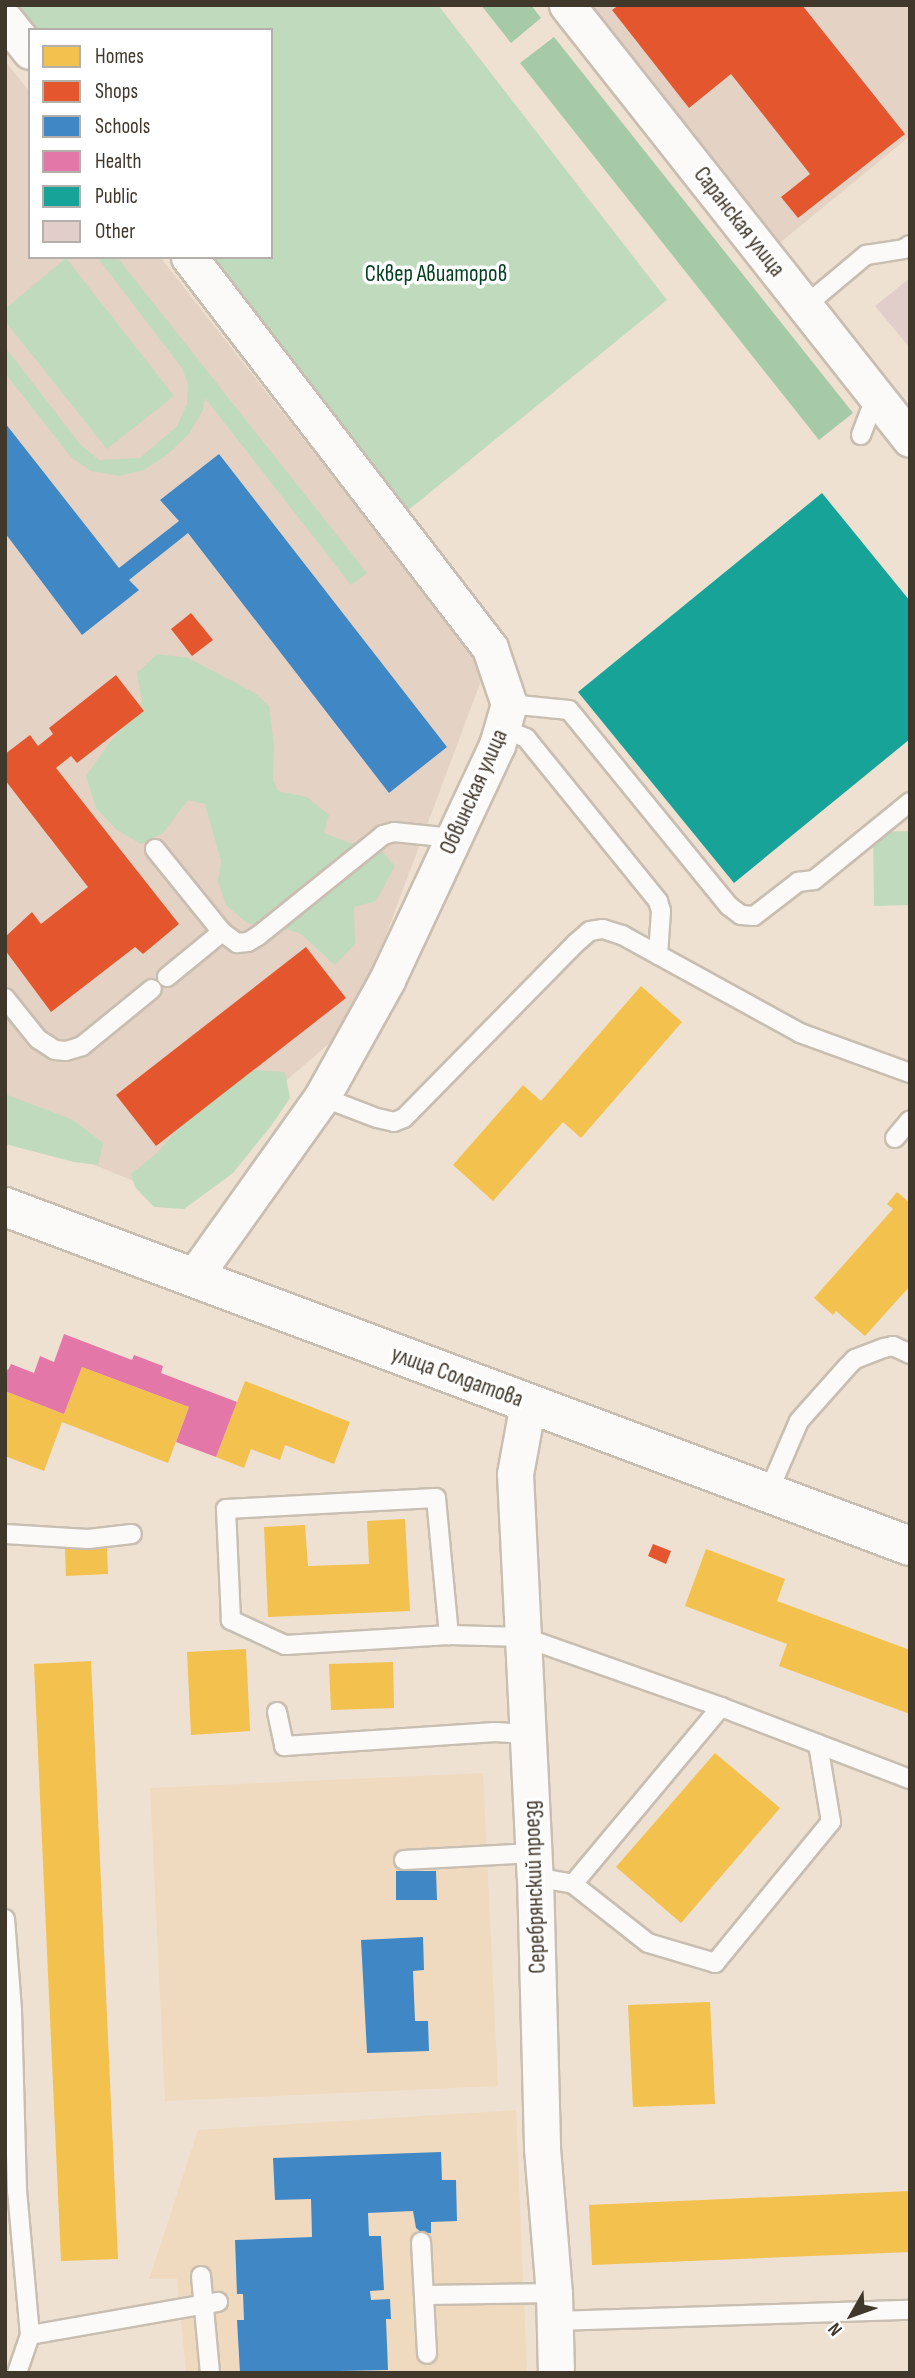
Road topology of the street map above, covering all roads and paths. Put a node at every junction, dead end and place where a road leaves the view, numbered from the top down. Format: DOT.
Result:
graph roads {
  1 [pos="572,7"];
  2 [pos="5,20"];
  3 [pos="28,49"];
  4 [pos="910,244"];
  5 [pos="191,259"];
  6 [pos="804,306"];
  7 [pos="876,396"];
  8 [pos="861,435"];
  9 [pos="910,439"];
  10 [pos="507,716"];
  11 [pos="910,802"];
  12 [pos="453,838"];
  13 [pos="155,849"];
  14 [pos="222,932"];
  15 [pos="658,954"];
  16 [pos="167,976"];
  17 [pos="152,989"];
  18 [pos="5,998"];
  19 [pos="910,1073"];
  20 [pos="322,1097"];
  21 [pos="910,1120"];
  22 [pos="895,1138"];
  23 [pos="5,1207"];
  24 [pos="193,1278"];
  25 [pos="910,1354"];
  26 [pos="528,1403"];
  27 [pos="768,1493"];
  28 [pos="5,1534"];
  29 [pos="132,1534"];
  30 [pos="910,1546"];
  31 [pos="449,1635"];
  32 [pos="523,1637"];
  33 [pos="721,1707"];
  34 [pos="277,1712"];
  35 [pos="528,1734"];
  36 [pos="818,1744"];
  37 [pos="910,1779"];
  38 [pos="404,1860"];
  39 [pos="535,1865"];
  40 [pos="573,1884"];
  41 [pos="5,1919"];
  42 [pos="9,2014"];
  43 [pos="421,2242"];
  44 [pos="201,2276"];
  45 [pos="425,2295"];
  46 [pos="211,2303"];
  47 [pos="554,2307"];
  48 [pos="910,2311"];
  49 [pos="30,2335"];
  50 [pos="427,2354"];
  51 [pos="17,2373"];
  52 [pos="211,2373"];
  53 [pos="556,2373"];
  1 -- 6 [label="street, Саранская улица"];
  2 -- 3 [label="street"];
  4 -- 6 [label="lane"];
  5 -- 10 [label="street, Обвинская улица"];
  6 -- 7 [label="street, Саранская улица"];
  7 -- 8 [label="lane"];
  7 -- 9 [label="street, Саранская улица"];
  10 -- 11 [label="lane"];
  10 -- 12 [label="street, Обвинская улица"];
  10 -- 15 [label="lane"];
  12 -- 14 [label="lane"];
  12 -- 20 [label="street, Обвинская улица"];
  13 -- 14 [label="lane"];
  14 -- 16 [label="lane"];
  15 -- 19 [label="lane"];
  15 -- 20 [label="lane"];
  17 -- 18 [label="lane"];
  20 -- 24 [label="street, Обвинская улица"];
  21 -- 22 [label="lane"];
  23 -- 24 [label="main road, улица Солдатова"];
  24 -- 26 [label="main road, улица Солдатова"];
  25 -- 27 [label="lane"];
  26 -- 27 [label="main road, улица Солдатова"];
  26 -- 32 [label="street, Серебрянский проезд"];
  27 -- 30 [label="main road, улица Солдатова"];
  28 -- 29 [label="lane"];
  31 -- 31 [label="lane"];
  31 -- 32 [label="lane"];
  32 -- 33 [label="lane"];
  32 -- 35 [label="street, Серебрянский проезд"];
  33 -- 36 [label="lane"];
  33 -- 40 [label="lane"];
  34 -- 35 [label="lane"];
  35 -- 39 [label="street, Серебрянский проезд"];
  36 -- 37 [label="lane"];
  36 -- 40 [label="lane"];
  38 -- 39 [label="lane"];
  39 -- 40 [label="lane"];
  39 -- 47 [label="street, Серебрянский проезд"];
  41 -- 42 [label="lane"];
  42 -- 49 [label="lane"];
  43 -- 45 [label="lane"];
  44 -- 46 [label="lane"];
  45 -- 47 [label="lane"];
  45 -- 50 [label="lane"];
  46 -- 49 [label="lane"];
  46 -- 52 [label="lane"];
  47 -- 48 [label="lane"];
  47 -- 53 [label="street, Серебрянский проезд"];
  49 -- 51 [label="lane"];
}
